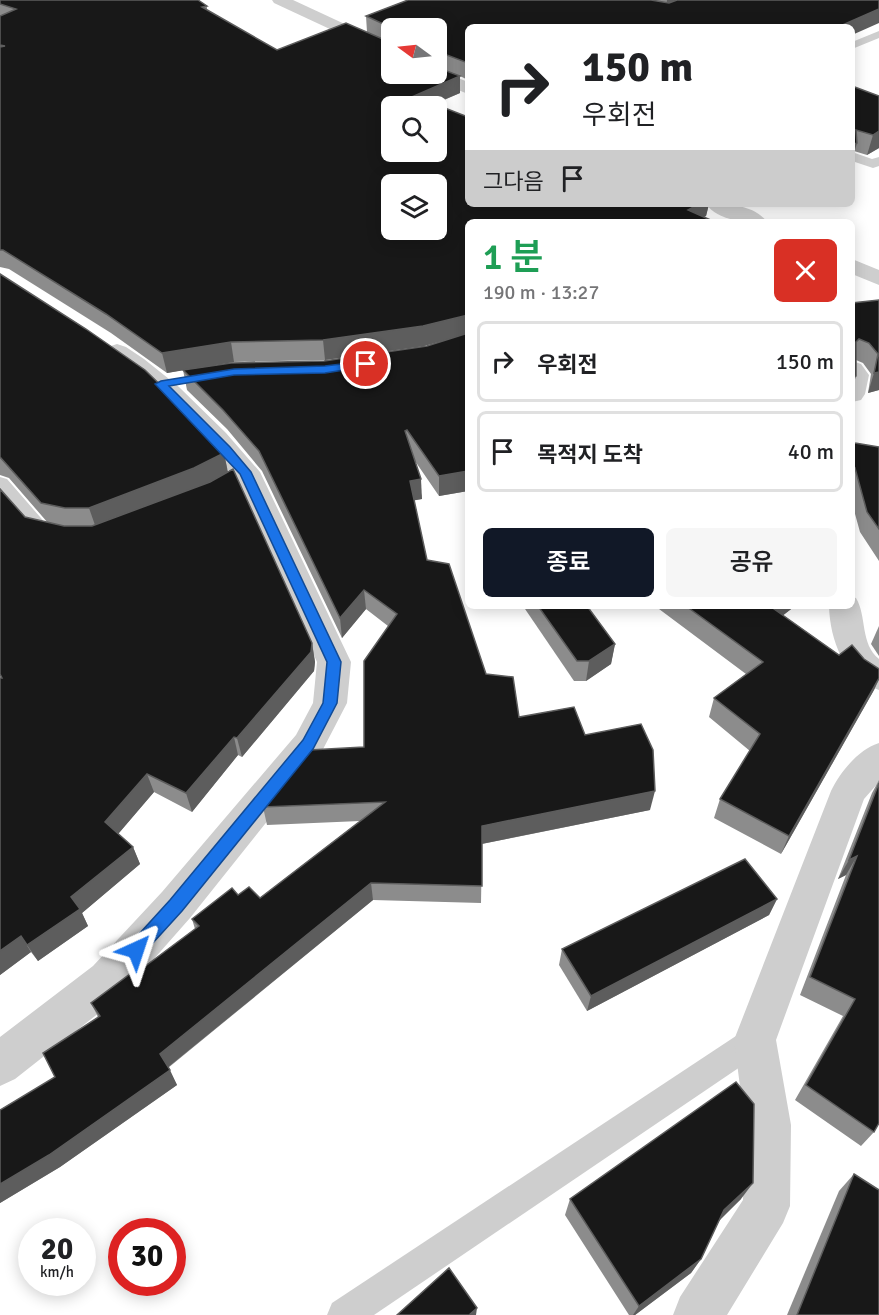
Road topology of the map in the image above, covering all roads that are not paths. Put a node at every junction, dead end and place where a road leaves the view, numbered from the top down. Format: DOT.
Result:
graph roads {
  1 [pos="280,0"];
  2 [pos="879,33"];
  3 [pos="855,45"];
  4 [pos="381,48"];
  5 [pos="447,79"];
  6 [pos="465,88"];
  7 [pos="855,157"];
  8 [pos="879,161"];
  9 [pos="724,207"];
  10 [pos="750,219"];
  11 [pos="855,267"];
  12 [pos="879,278"];
  13 [pos="90,334"];
  14 [pos="0,483"];
  15 [pos="71,537"];
  16 [pos="845,609"];
  17 [pos="879,677"];
  18 [pos="879,757"];
  19 [pos="755,1040"];
  20 [pos="0,1064"];
  21 [pos="344,1315"];
  22 [pos="698,1315"];
  1 -- 4 [label="street"];
  2 -- 3 [label="lane"];
  5 -- 6 [label="street"];
  7 -- 8 [label="lane"];
  9 -- 10 [label="street"];
  11 -- 12 [label="street"];
  13 -- 20 [label="street"];
  14 -- 15 [label="lane"];
  16 -- 17 [label="street"];
  18 -- 19 [label="street"];
  19 -- 21 [label="lane"];
  19 -- 22 [label="street"];
}
